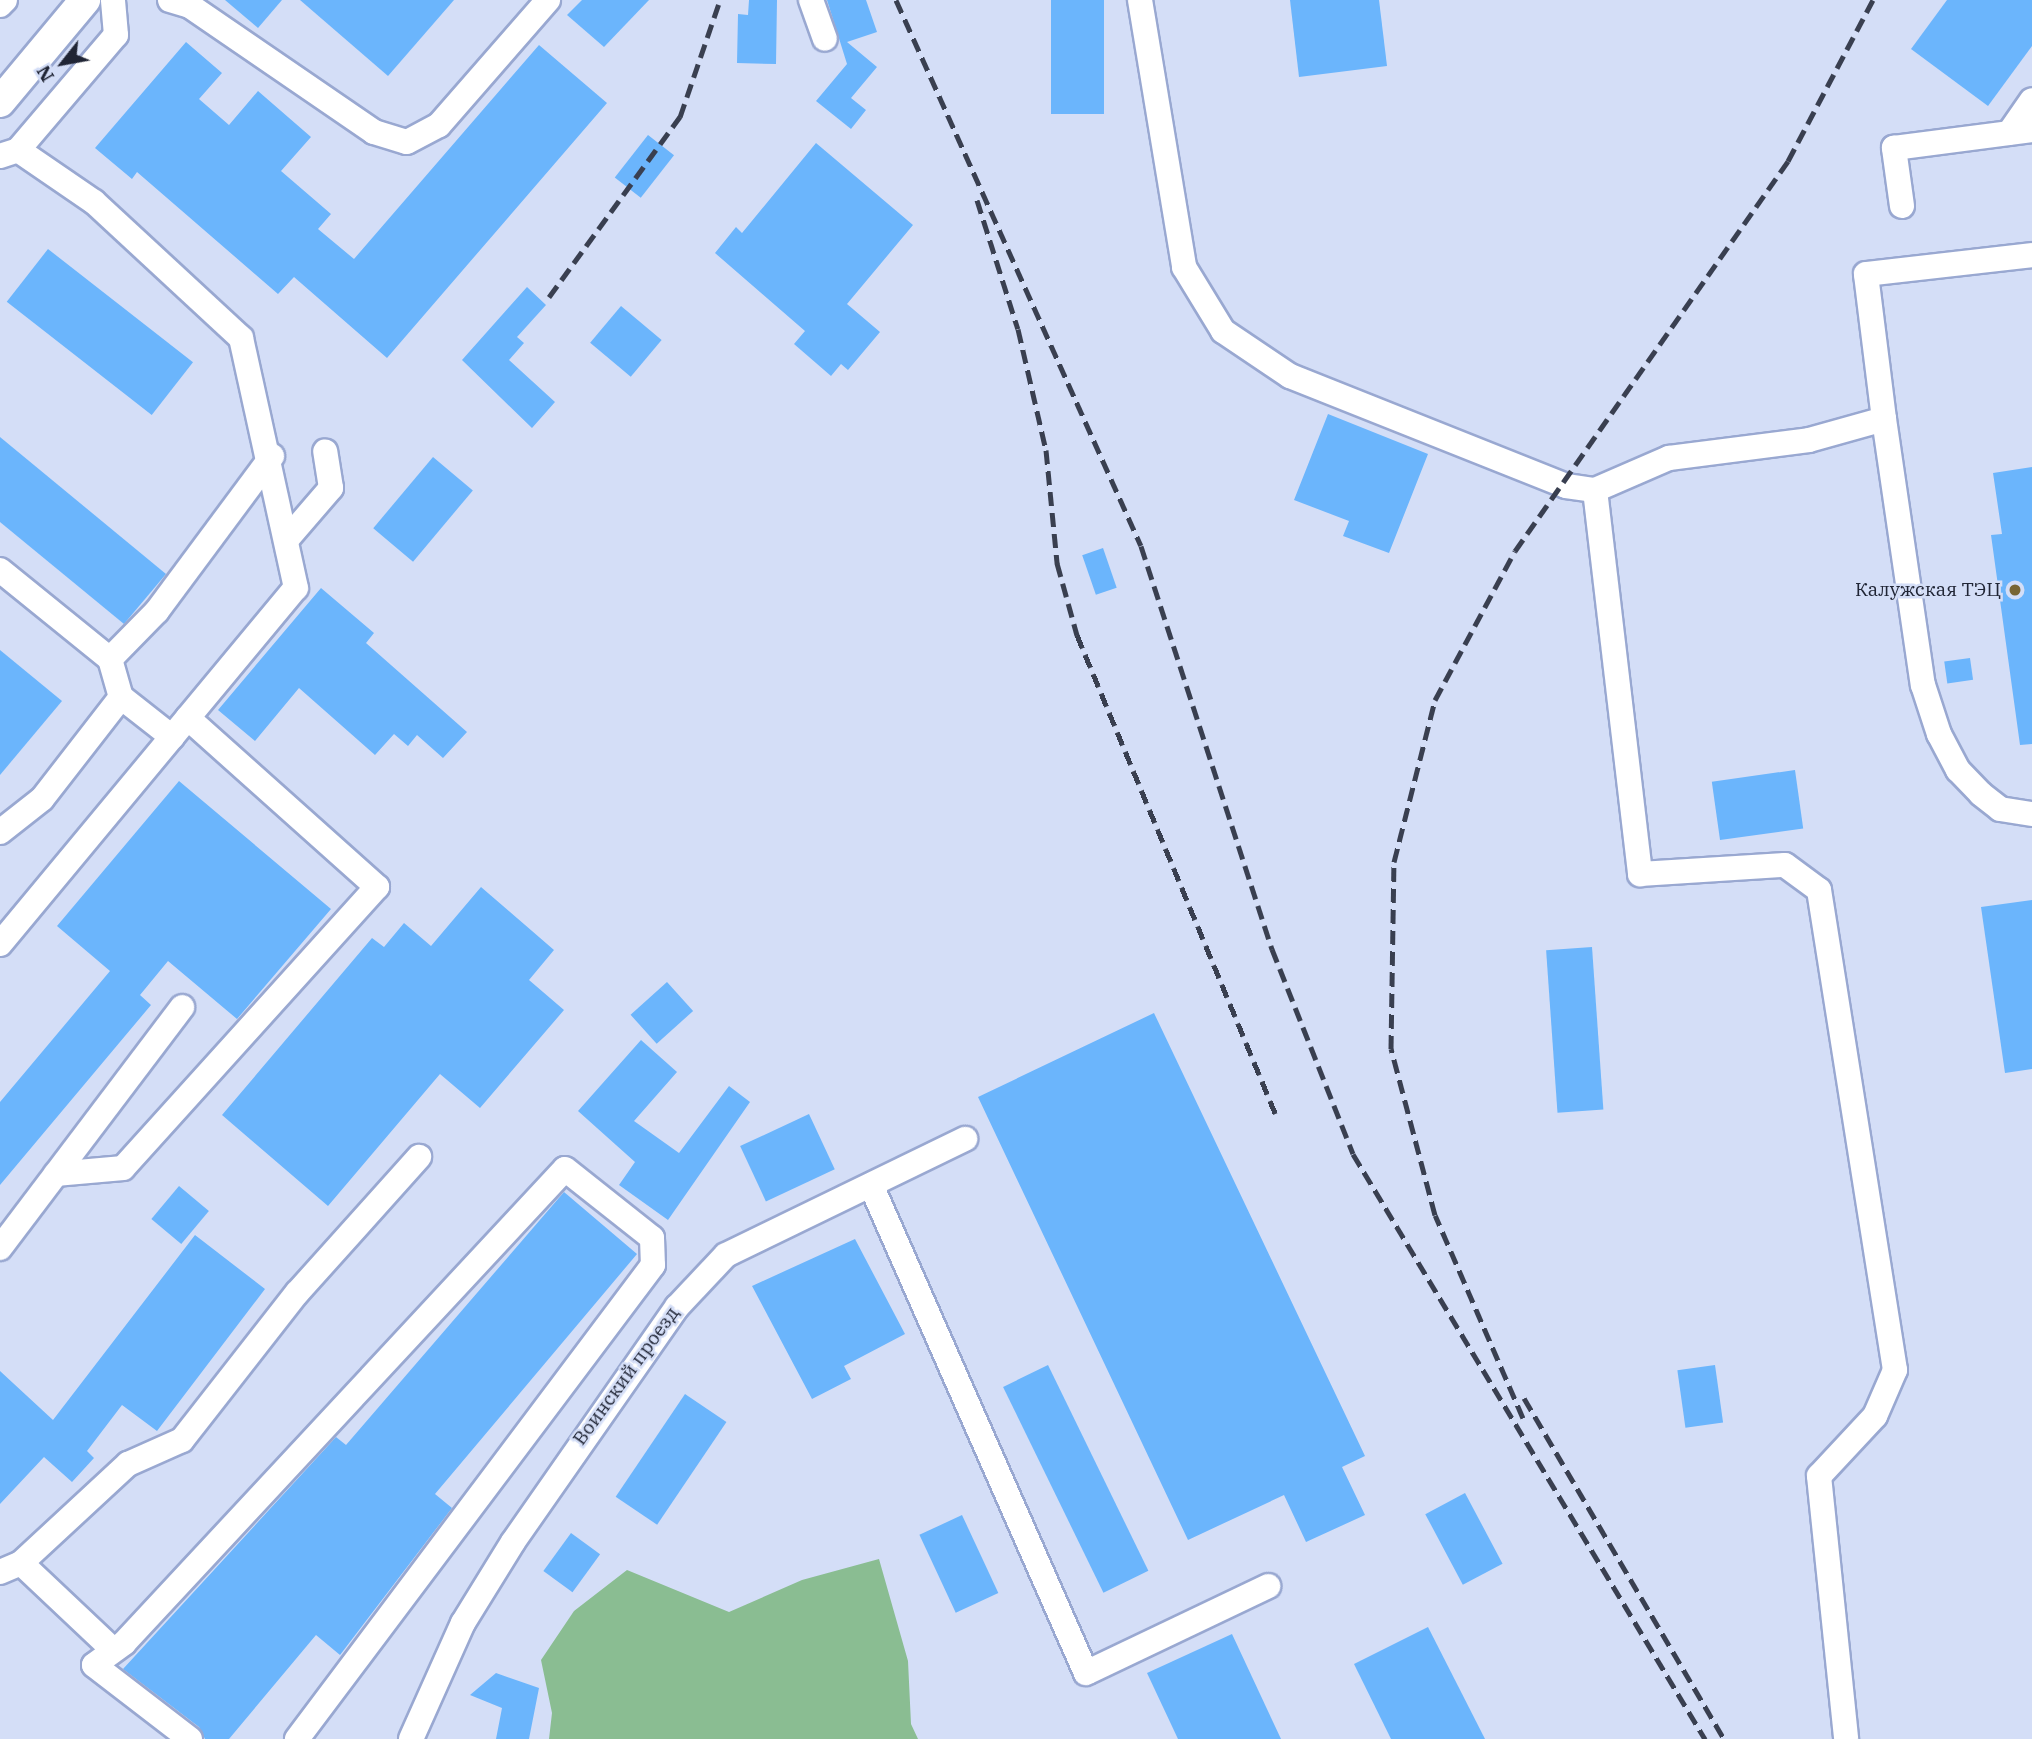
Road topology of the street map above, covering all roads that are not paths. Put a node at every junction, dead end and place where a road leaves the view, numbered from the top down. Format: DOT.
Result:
graph roads {
  1 [pos="5,0"];
  2 [pos="85,0"];
  3 [pos="113,0"];
  4 [pos="170,0"];
  5 [pos="548,0"];
  6 [pos="811,0"];
  7 [pos="1140,0"];
  8 [pos="0,5"];
  9 [pos="825,39"];
  10 [pos="2032,100"];
  11 [pos="0,102"];
  12 [pos="2021,132"];
  13 [pos="9,153"];
  14 [pos="1902,206"];
  15 [pos="2032,255"];
  16 [pos="1884,419"];
  17 [pos="325,451"];
  18 [pos="272,456"];
  19 [pos="1595,490"];
  20 [pos="288,538"];
  21 [pos="2,575"];
  22 [pos="110,659"];
  23 [pos="121,697"];
  24 [pos="188,718"];
  25 [pos="172,737"];
  26 [pos="2032,814"];
  27 [pos="0,832"];
  28 [pos="0,944"];
  29 [pos="182,1007"];
  30 [pos="965,1139"];
  31 [pos="419,1157"];
  32 [pos="56,1174"];
  33 [pos="871,1185"];
  34 [pos="0,1248"];
  35 [pos="11,1568"];
  36 [pos="1268,1586"];
  37 [pos="110,1647"];
  38 [pos="190,1739"];
  39 [pos="296,1739"];
  40 [pos="411,1739"];
  41 [pos="1846,1739"];
  1 -- 8 [label="street"];
  2 -- 11 [label="main road"];
  3 -- 13 [label="street"];
  4 -- 5 [label="street"];
  6 -- 9 [label="street"];
  7 -- 19 [label="street"];
  10 -- 12 [label="street"];
  12 -- 14 [label="street"];
  13 -- 18 [label="street"];
  15 -- 16 [label="street"];
  16 -- 19 [label="street"];
  16 -- 26 [label="street"];
  17 -- 20 [label="street"];
  18 -- 20 [label="street"];
  18 -- 22 [label="street"];
  19 -- 41 [label="street"];
  20 -- 24 [label="street"];
  21 -- 22 [label="street"];
  22 -- 23 [label="street"];
  23 -- 25 [label="street"];
  23 -- 27 [label="street"];
  24 -- 25 [label="street"];
  24 -- 32 [label="street"];
  25 -- 28 [label="street"];
  29 -- 32 [label="street"];
  30 -- 33 [label="street, Воинский проезд"];
  31 -- 35 [label="street"];
  32 -- 34 [label="street"];
  33 -- 36 [label="street"];
  33 -- 40 [label="street, Воинский проезд"];
  35 -- 37 [label="street"];
  37 -- 38 [label="street"];
  37 -- 39 [label="street"];
}
